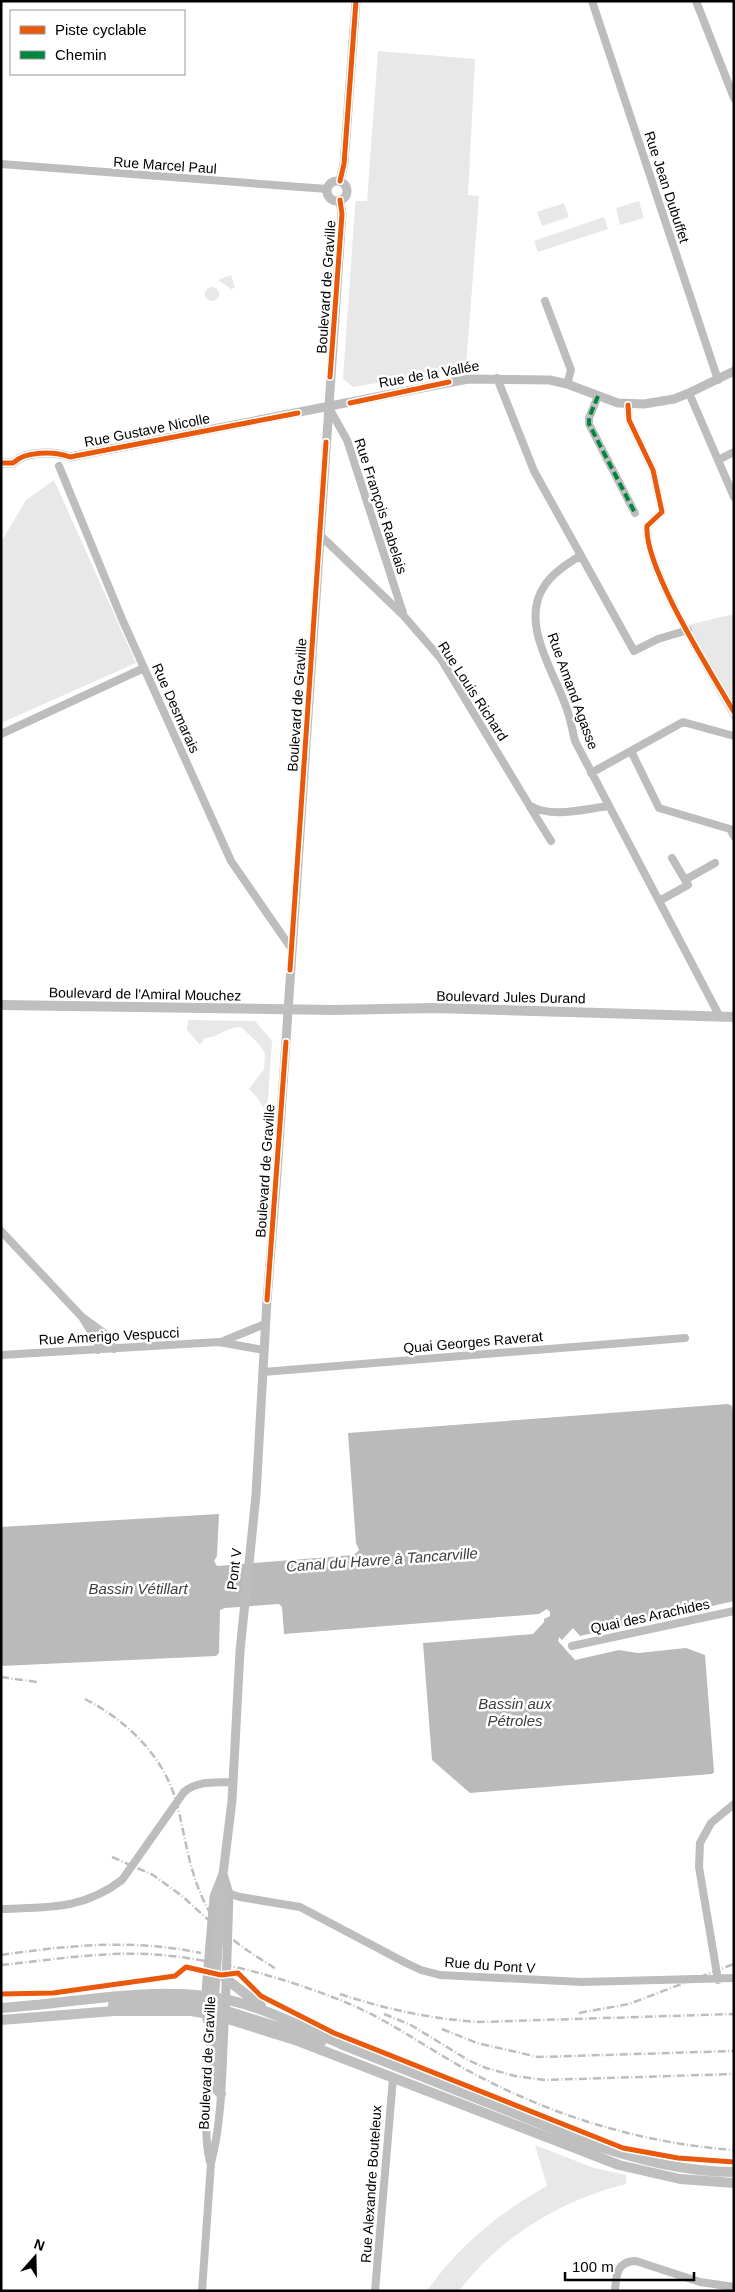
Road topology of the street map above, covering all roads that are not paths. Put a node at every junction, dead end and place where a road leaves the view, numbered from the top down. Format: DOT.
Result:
graph roads {
  1 [pos="592,1"];
  2 [pos="696,1"];
  3 [pos="356,4"];
  4 [pos="734,98"];
  5 [pos="1,164"];
  6 [pos="340,181"];
  7 [pos="327,189"];
  8 [pos="340,200"];
  9 [pos="545,301"];
  10 [pos="734,371"];
  11 [pos="497,378"];
  12 [pos="718,380"];
  13 [pos="568,384"];
  14 [pos="690,393"];
  15 [pos="598,396"];
  16 [pos="628,405"];
  17 [pos="329,408"];
  18 [pos="734,452"];
  19 [pos="718,460"];
  20 [pos="1,463"];
  21 [pos="59,466"];
  22 [pos="734,497"];
  23 [pos="635,513"];
  24 [pos="320,535"];
  25 [pos="580,556"];
  26 [pos="403,615"];
  27 [pos="688,630"];
  28 [pos="144,668"];
  29 [pos="734,712"];
  30 [pos="1,734"];
  31 [pos="734,736"];
  32 [pos="631,751"];
  33 [pos="592,773"];
  34 [pos="529,805"];
  35 [pos="609,806"];
  36 [pos="734,836"];
  37 [pos="551,841"];
  38 [pos="672,858"];
  39 [pos="715,863"];
  40 [pos="685,880"];
  41 [pos="659,901"];
  42 [pos="292,948"];
  43 [pos="1,1005"];
  44 [pos="288,1009"];
  45 [pos="720,1017"];
  46 [pos="734,1017"];
  47 [pos="1,1231"];
  48 [pos="82,1317"];
  49 [pos="265,1324"];
  50 [pos="685,1338"];
  51 [pos="219,1342"];
  52 [pos="114,1349"];
  53 [pos="98,1350"];
  54 [pos="264,1350"];
  55 [pos="1,1355"];
  56 [pos="263,1372"];
  57 [pos="253,1532"];
  58 [pos="243,1610"];
  59 [pos="734,1612"];
  60 [pos="572,1646"];
  61 [pos="233,1782"];
  62 [pos="734,1804"];
  63 [pos="223,1874"];
  64 [pos="217,1890"];
  65 [pos="229,1894"];
  66 [pos="1,1909"];
  67 [pos="225,1978"];
  68 [pos="734,1978"];
  69 [pos="718,1980"];
  70 [pos="215,2006"];
  71 [pos="1,2008"];
  72 [pos="270,2013"];
  73 [pos="1,2020"];
  74 [pos="340,2043"];
  75 [pos="392,2078"];
  76 [pos="220,2094"];
  77 [pos="210,2164"];
  78 [pos="734,2172"];
  79 [pos="734,2183"];
  80 [pos="734,2287"];
  81 [pos="202,2291"];
  82 [pos="375,2291"];
  83 [pos="615,2291"];
  1 -- 12 [label="street, Rue Jean Dubuffet"];
  2 -- 4 [label="street"];
  3 -- 6 [label="street"];
  5 -- 7 [label="street, Rue Marcel Paul"];
  6 -- 7 [label="street"];
  6 -- 8 [label="street"];
  7 -- 8 [label="street"];
  8 -- 17 [label="street, Boulevard de Graville"];
  9 -- 13 [label="street"];
  10 -- 12 [label="street, Rue de la Vallée"];
  11 -- 13 [label="street, Rue de la Vallée"];
  11 -- 17 [label="street, Rue de la Vallée"];
  11 -- 25 [label="street"];
  12 -- 14 [label="street, Rue de la Vallée"];
  13 -- 15 [label="street, Rue de la Vallée"];
  14 -- 16 [label="street, Rue de la Vallée"];
  14 -- 19 [label="street"];
  15 -- 16 [label="street, Rue de la Vallée"];
  15 -- 23 [label="street"];
  16 -- 27 [label="street"];
  17 -- 20 [label="street, Rue Gustave Nicolle"];
  17 -- 24 [label="street, Boulevard de Graville"];
  17 -- 26 [label="street, Rue François Rabelais"];
  18 -- 19 [label="street"];
  19 -- 22 [label="street"];
  21 -- 28 [label="street, Rue Desmarais"];
  24 -- 26 [label="street, Rue Louis Richard"];
  24 -- 42 [label="street, Boulevard de Graville"];
  25 -- 27 [label="street"];
  25 -- 33 [label="street, Rue Amand Agasse"];
  26 -- 34 [label="street, Rue Louis Richard"];
  27 -- 29 [label="street"];
  28 -- 30 [label="street"];
  28 -- 42 [label="street, Rue Desmarais"];
  31 -- 32 [label="street"];
  32 -- 33 [label="street"];
  32 -- 36 [label="street"];
  33 -- 35 [label="street, Rue Amand Agasse"];
  34 -- 35 [label="street"];
  34 -- 37 [label="street, Rue Louis Richard"];
  35 -- 41 [label="street, Rue Amand Agasse"];
  38 -- 40 [label="street"];
  39 -- 40 [label="street"];
  40 -- 41 [label="street"];
  41 -- 45 [label="street, Rue Amand Agasse"];
  42 -- 44 [label="street, Boulevard de Graville"];
  43 -- 44 [label="main road, Boulevard de l'Amiral Mouchez"];
  44 -- 45 [label="main road, Boulevard Jules Durand"];
  44 -- 49 [label="street, Boulevard de Graville"];
  45 -- 46 [label="main road, Boulevard Jules Durand"];
  47 -- 48 [label="street"];
  48 -- 52 [label="street"];
  48 -- 53 [label="street"];
  49 -- 51 [label="street, Rue Amerigo Vespucci"];
  49 -- 54 [label="street, Boulevard de Graville"];
  50 -- 56 [label="street, Quai Georges Raverat"];
  51 -- 52 [label="street, Rue Amerigo Vespucci"];
  51 -- 54 [label="street, Rue Amerigo Vespucci"];
  52 -- 53 [label="street, Rue Amerigo Vespucci"];
  53 -- 55 [label="street, Rue Amerigo Vespucci"];
  54 -- 56 [label="street, Boulevard de Graville"];
  56 -- 57 [label="street, Boulevard de Graville"];
  57 -- 58 [label="street, Pont V"];
  58 -- 61 [label="street, Boulevard de Graville"];
  59 -- 60 [label="street, Quai des Arachides"];
  61 -- 63 [label="street, Boulevard de Graville"];
  61 -- 66 [label="street"];
  62 -- 69 [label="street"];
  63 -- 64 [label="street, Boulevard de Graville"];
  63 -- 65 [label="street, Boulevard de Graville"];
  64 -- 65 [label="street, Rue du Pont V"];
  64 -- 70 [label="main road"];
  65 -- 67 [label="street, Boulevard de Graville"];
  65 -- 69 [label="street, Rue du Pont V"];
  67 -- 70 [label="street, Boulevard de Graville"];
  67 -- 72 [label="main road"];
  68 -- 69 [label="street, Rue du Pont V"];
  70 -- 71 [label="main road"];
  70 -- 72 [label="main road"];
  70 -- 73 [label="main road"];
  70 -- 74 [label="main road"];
  70 -- 75 [label="main road"];
  70 -- 76 [label="main road"];
  70 -- 77 [label="street, Boulevard de Graville"];
  72 -- 74 [label="main road"];
  74 -- 78 [label="main road"];
  75 -- 79 [label="main road"];
  75 -- 82 [label="street, Rue Alexandre Bouteleux"];
  76 -- 77 [label="street, Boulevard de Graville"];
  77 -- 81 [label="street, Boulevard de Graville"];
  80 -- 83 [label="street"];
}
